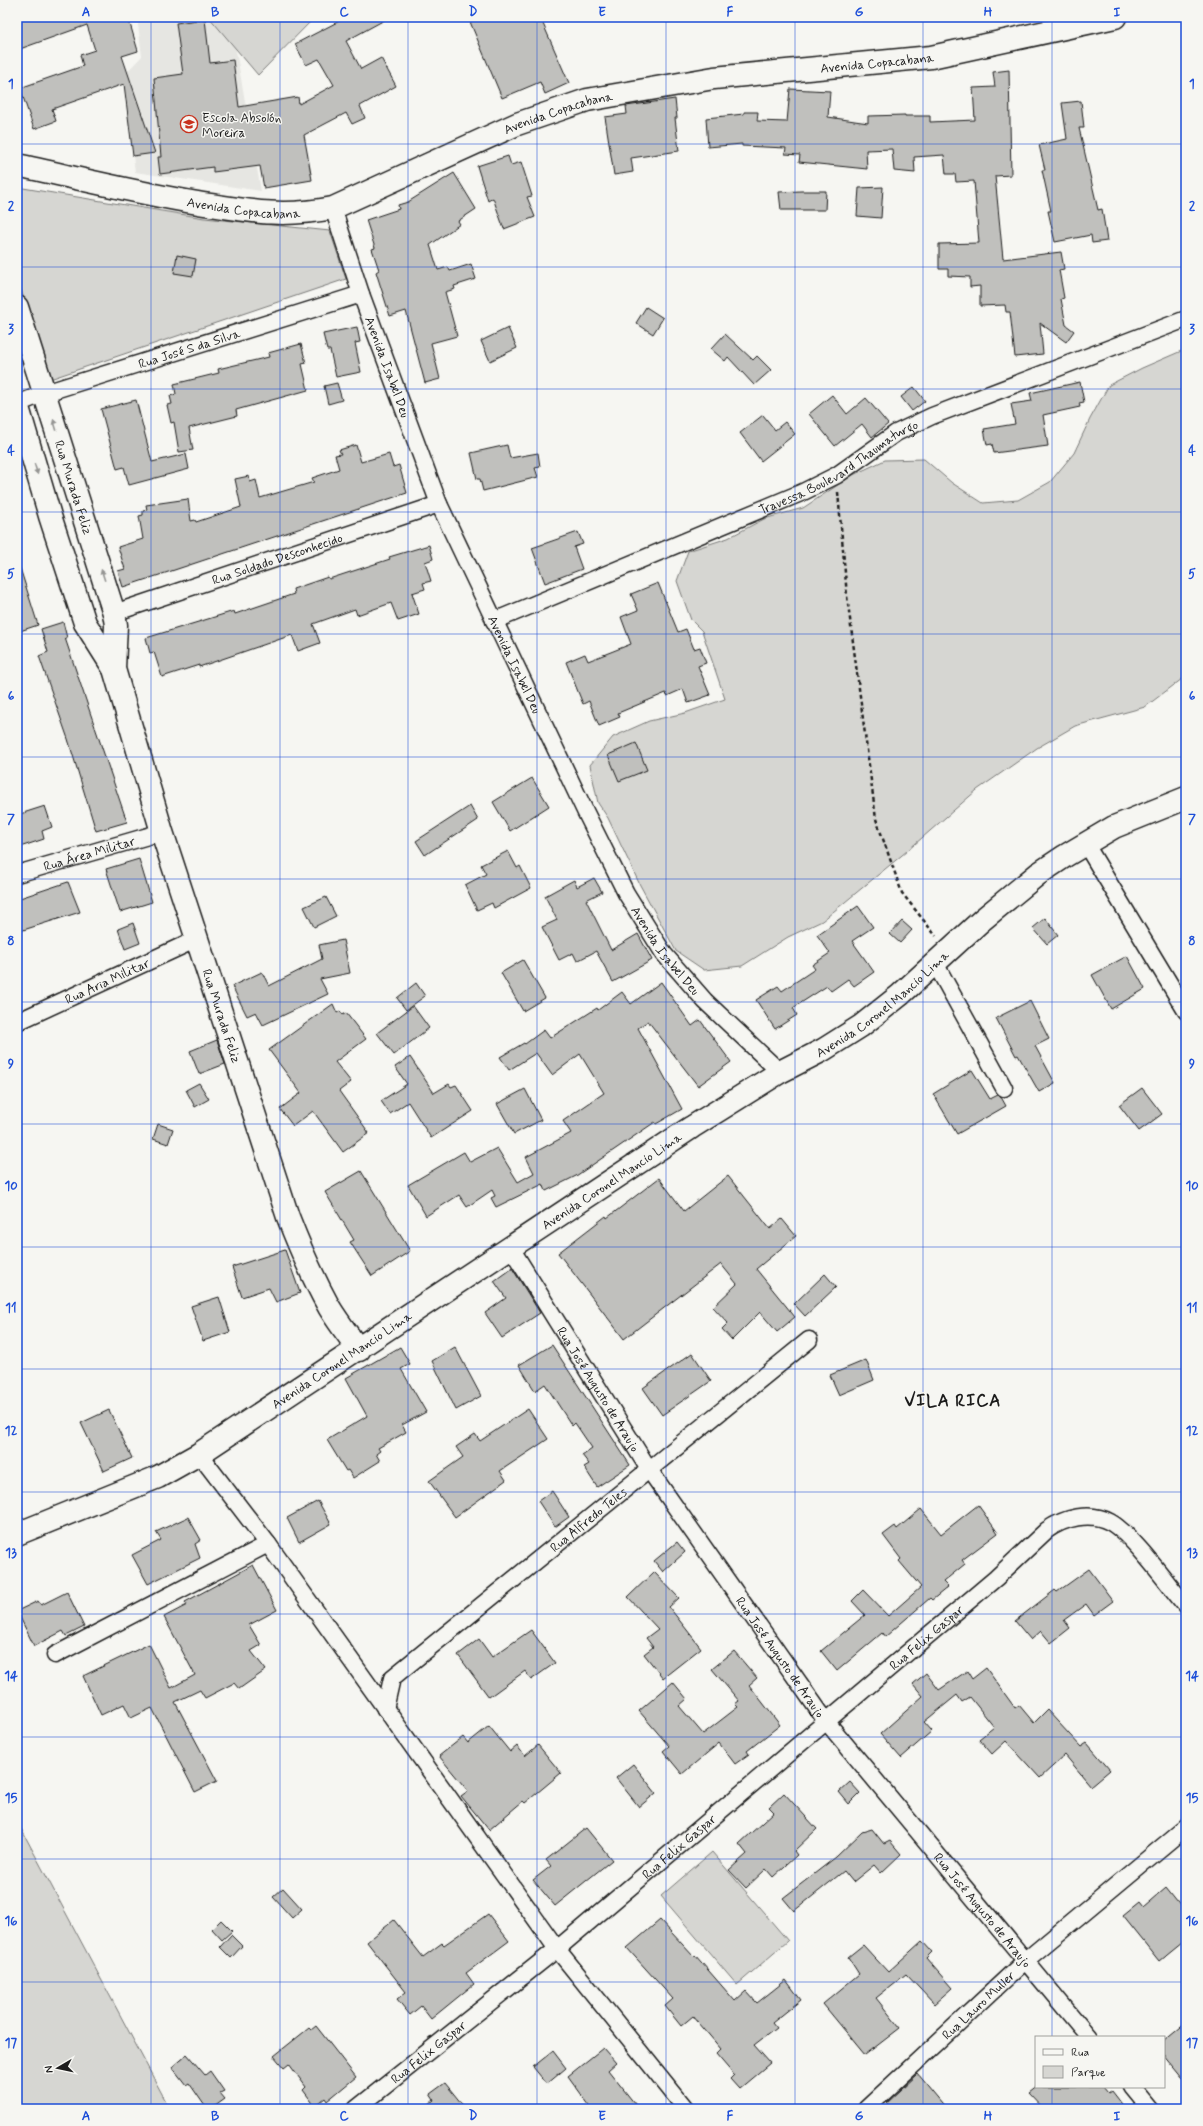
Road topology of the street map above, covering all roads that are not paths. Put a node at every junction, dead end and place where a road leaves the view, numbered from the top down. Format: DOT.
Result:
graph roads {
  1 [pos="1115,17"];
  2 [pos="17,165"];
  3 [pos="333,208"];
  4 [pos="361,294"];
  5 [pos="17,307"];
  6 [pos="1186,319"];
  7 [pos="45,394"];
  8 [pos="17,404"];
  9 [pos="439,504"];
  10 [pos="81,506"];
  11 [pos="50,516"];
  12 [pos="114,612"];
  13 [pos="494,622"];
  14 [pos="114,670"];
  15 [pos="1186,798"];
  16 [pos="162,832"];
  17 [pos="1085,843"];
  18 [pos="17,874"];
  19 [pos="197,939"];
  20 [pos="942,957"];
  21 [pos="1186,1011"];
  22 [pos="17,1022"];
  23 [pos="780,1072"];
  24 [pos="1004,1088"];
  25 [pos="511,1248"];
  26 [pos="809,1340"];
  27 [pos="359,1350"];
  28 [pos="199,1454"];
  29 [pos="650,1471"];
  30 [pos="17,1534"];
  31 [pos="268,1544"];
  32 [pos="1186,1606"];
  33 [pos="55,1655"];
  34 [pos="385,1709"];
  35 [pos="826,1721"];
  36 [pos="1186,1827"];
  37 [pos="557,1949"];
  38 [pos="1025,1961"];
  39 [pos="1088,2036"];
  40 [pos="1132,2088"];
  41 [pos="356,2109"];
  42 [pos="686,2109"];
  43 [pos="866,2109"];
  44 [pos="1149,2109"];
  1 -- 3 [label="street, Avenida Copacabana"];
  2 -- 3 [label="street, Avenida Copacabana"];
  3 -- 4 [label="street, Avenida Isabel Deu"];
  4 -- 7 [label="street, Rua José S da Silva"];
  4 -- 9 [label="street, Avenida Isabel Deu"];
  5 -- 7 [label="street, Rua Murada Feliz"];
  6 -- 13 [label="street, Travessa Boulevard Thaumaturgo"];
  7 -- 8 [label="street, Rua José S da Silva"];
  10 -- 7 [label="street, Rua Murada Feliz, one-way"];
  8 -- 11 [label="street, Rua Murada Feliz, one-way"];
  9 -- 12 [label="street, Rua Soldado Desconhecido"];
  9 -- 13 [label="street, Avenida Isabel Deu"];
  10 -- 11 [label="street"];
  12 -- 10 [label="street, Rua Murada Feliz, one-way"];
  11 -- 14 [label="street, Rua Murada Feliz"];
  12 -- 14 [label="street, Rua Murada Feliz"];
  13 -- 23 [label="street, Avenida Isabel Deu"];
  14 -- 16 [label="street, Rua Murada Feliz"];
  15 -- 17 [label="street, Avenida Coronel Mancio Lima"];
  16 -- 18 [label="street, Rua Área Militar"];
  16 -- 19 [label="street, Rua Murada Feliz"];
  17 -- 20 [label="street, Avenida Coronel Mancio Lima"];
  17 -- 21 [label="street"];
  19 -- 22 [label="street, Rua Aria Militar"];
  19 -- 27 [label="street, Rua Murada Feliz"];
  20 -- 23 [label="street, Avenida Coronel Mancio Lima"];
  20 -- 24 [label="street"];
  23 -- 25 [label="street, Avenida Coronel Mancio Lima"];
  25 -- 27 [label="street, Avenida Coronel Mancio Lima"];
  25 -- 29 [label="street, Rua José Augusto de Araujo"];
  26 -- 29 [label="street, Rua Alfredo Teles"];
  27 -- 28 [label="street, Avenida Coronel Mancio Lima"];
  28 -- 30 [label="street, Avenida Coronel Mancio Lima"];
  28 -- 31 [label="street"];
  29 -- 34 [label="street, Rua Alfredo Teles"];
  29 -- 35 [label="street, Rua José Augusto de Araujo"];
  31 -- 33 [label="street"];
  31 -- 34 [label="street"];
  32 -- 35 [label="street, Rua Felix Gaspar"];
  34 -- 37 [label="street"];
  35 -- 37 [label="street, Rua Felix Gaspar"];
  35 -- 38 [label="street, Rua José Augusto de Araujo"];
  36 -- 38 [label="street, Rua Lauro Muller"];
  37 -- 41 [label="street, Rua Felix Gaspar"];
  37 -- 42 [label="street"];
  38 -- 39 [label="street, Rua José Augusto de Araujo"];
  38 -- 43 [label="street, Rua Lauro Muller"];
  40 -- 44 [label="street"];
}
